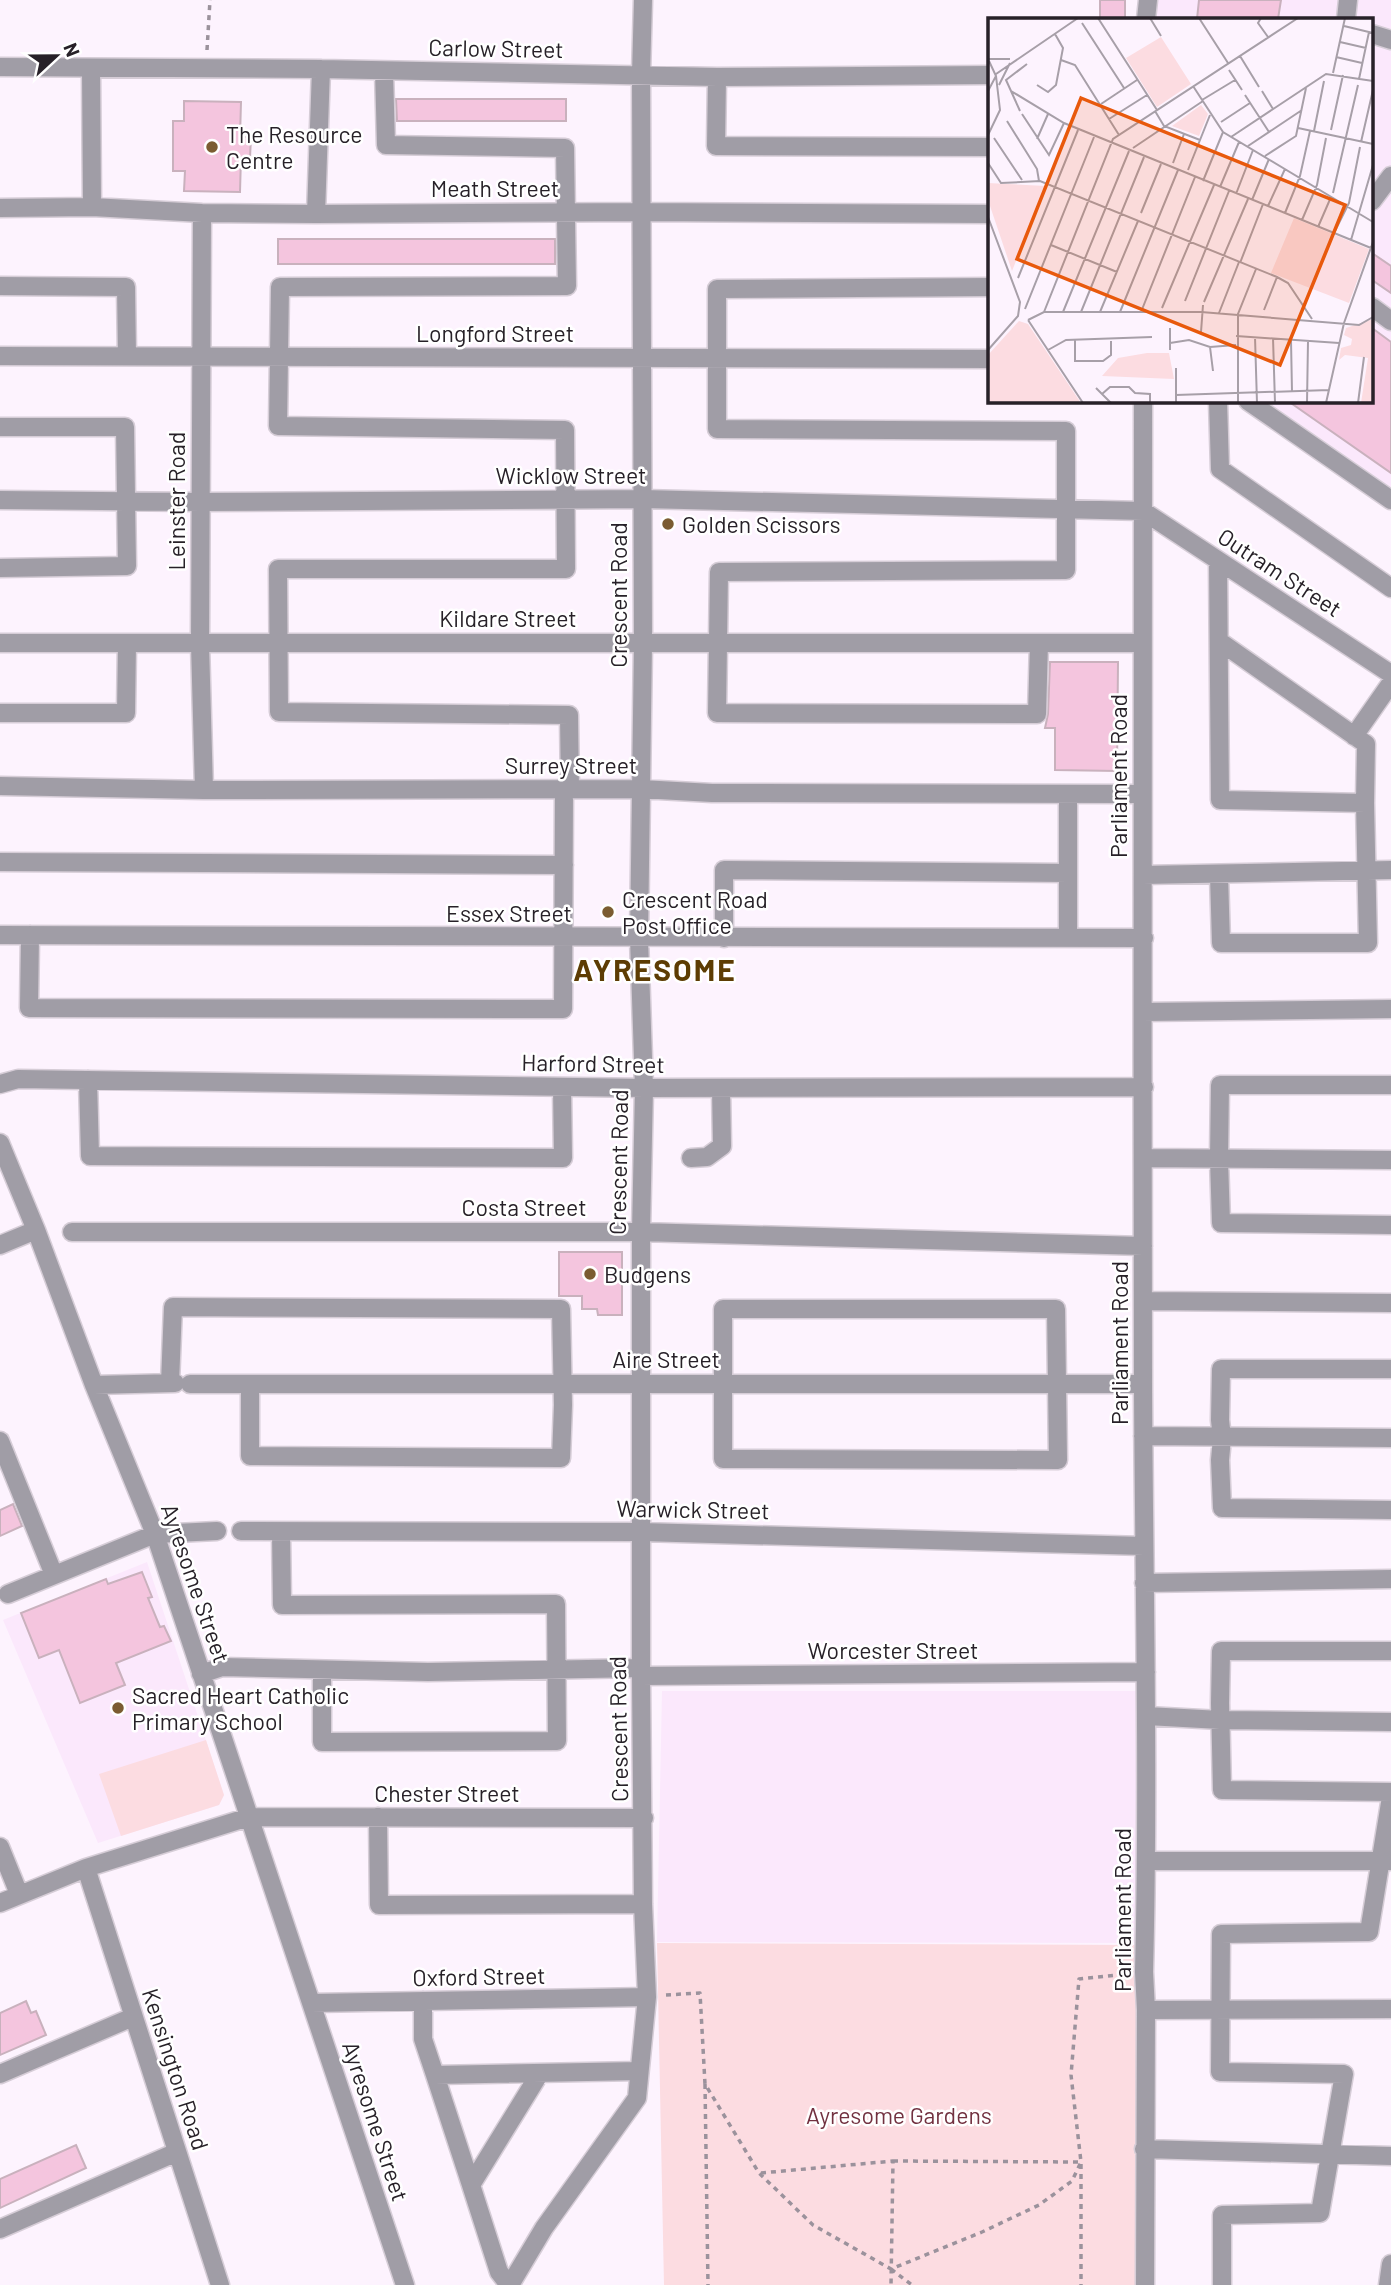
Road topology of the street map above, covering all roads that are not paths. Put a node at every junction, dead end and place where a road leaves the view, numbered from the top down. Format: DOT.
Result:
graph roads {
  1 [pos="643,0"];
  2 [pos="1148,0"];
  3 [pos="1348,0"];
  4 [pos="1146,18"];
  5 [pos="1346,18"];
  6 [pos="1374,35"];
  7 [pos="1391,40"];
  8 [pos="0,67"];
  9 [pos="92,68"];
  10 [pos="321,69"];
  11 [pos="384,71"];
  12 [pos="641,75"];
  13 [pos="988,75"];
  14 [pos="717,77"];
  15 [pos="988,147"];
  16 [pos="1391,176"];
  17 [pos="1374,198"];
  18 [pos="92,207"];
  19 [pos="0,208"];
  20 [pos="643,212"];
  21 [pos="202,213"];
  22 [pos="566,213"];
  23 [pos="316,214"];
  24 [pos="988,214"];
  25 [pos="0,286"];
  26 [pos="988,287"];
  27 [pos="1374,308"];
  28 [pos="1391,321"];
  29 [pos="200,355"];
  30 [pos="0,356"];
  31 [pos="127,356"];
  32 [pos="278,356"];
  33 [pos="641,358"];
  34 [pos="717,359"];
  35 [pos="988,359"];
  36 [pos="1143,402"];
  37 [pos="1218,402"];
  38 [pos="1249,402"];
  39 [pos="0,427"];
  40 [pos="566,499"];
  41 [pos="643,499"];
  42 [pos="0,500"];
  43 [pos="1391,500"];
  44 [pos="127,501"];
  45 [pos="201,502"];
  46 [pos="1066,509"];
  47 [pos="1143,511"];
  48 [pos="1218,561"];
  49 [pos="0,568"];
  50 [pos="1391,588"];
  51 [pos="1219,641"];
  52 [pos="643,642"];
  53 [pos="1142,642"];
  54 [pos="0,643"];
  55 [pos="127,643"];
  56 [pos="279,643"];
  57 [pos="718,643"];
  58 [pos="1039,643"];
  59 [pos="200,644"];
  60 [pos="1391,674"];
  61 [pos="1391,683"];
  62 [pos="0,713"];
  63 [pos="1354,736"];
  64 [pos="0,786"];
  65 [pos="641,789"];
  66 [pos="204,790"];
  67 [pos="567,790"];
  68 [pos="1142,793"];
  69 [pos="1068,795"];
  70 [pos="1365,803"];
  71 [pos="0,862"];
  72 [pos="564,865"];
  73 [pos="1367,870"];
  74 [pos="1391,870"];
  75 [pos="1068,873"];
  76 [pos="1219,874"];
  77 [pos="1143,875"];
  78 [pos="0,935"];
  79 [pos="30,935"];
  80 [pos="564,937"];
  81 [pos="639,938"];
  82 [pos="724,938"];
  83 [pos="1068,938"];
  84 [pos="1144,938"];
  85 [pos="1391,1009"];
  86 [pos="1143,1012"];
  87 [pos="88,1080"];
  88 [pos="0,1084"];
  89 [pos="1391,1085"];
  90 [pos="562,1087"];
  91 [pos="1144,1087"];
  92 [pos="644,1088"];
  93 [pos="721,1088"];
  94 [pos="0,1143"];
  95 [pos="691,1157"];
  96 [pos="1144,1158"];
  97 [pos="1219,1159"];
  98 [pos="1391,1160"];
  99 [pos="1391,1225"];
  100 [pos="36,1230"];
  101 [pos="72,1231"];
  102 [pos="641,1232"];
  103 [pos="0,1245"];
  104 [pos="1143,1245"];
  105 [pos="1143,1301"];
  106 [pos="1391,1303"];
  107 [pos="1391,1369"];
  108 [pos="178,1383"];
  109 [pos="1057,1383"];
  110 [pos="250,1384"];
  111 [pos="562,1384"];
  112 [pos="643,1384"];
  113 [pos="723,1384"];
  114 [pos="1143,1384"];
  115 [pos="94,1385"];
  116 [pos="1143,1436"];
  117 [pos="1222,1438"];
  118 [pos="1391,1438"];
  119 [pos="0,1441"];
  120 [pos="1391,1510"];
  121 [pos="217,1531"];
  122 [pos="241,1531"];
  123 [pos="281,1532"];
  124 [pos="642,1532"];
  125 [pos="155,1534"];
  126 [pos="1144,1546"];
  127 [pos="54,1575"];
  128 [pos="1391,1579"];
  129 [pos="1144,1583"];
  130 [pos="8,1594"];
  131 [pos="1391,1651"];
  132 [pos="321,1670"];
  133 [pos="556,1670"];
  134 [pos="641,1672"];
  135 [pos="1146,1672"];
  136 [pos="201,1674"];
  137 [pos="1147,1716"];
  138 [pos="1220,1720"];
  139 [pos="1391,1722"];
  140 [pos="1391,1794"];
  141 [pos="249,1816"];
  142 [pos="378,1817"];
  143 [pos="644,1818"];
  144 [pos="0,1847"];
  145 [pos="1147,1861"];
  146 [pos="1386,1861"];
  147 [pos="86,1868"];
  148 [pos="19,1894"];
  149 [pos="0,1903"];
  150 [pos="643,1904"];
  151 [pos="646,1997"];
  152 [pos="423,2001"];
  153 [pos="312,2003"];
  154 [pos="1391,2009"];
  155 [pos="1146,2010"];
  156 [pos="1220,2010"];
  157 [pos="133,2017"];
  158 [pos="639,2071"];
  159 [pos="540,2073"];
  160 [pos="0,2074"];
  161 [pos="435,2075"];
  162 [pos="1144,2150"];
  163 [pos="177,2152"];
  164 [pos="1330,2154"];
  165 [pos="1391,2156"];
  166 [pos="471,2185"];
  167 [pos="0,2230"];
  168 [pos="1391,2264"];
  169 [pos="220,2285"];
  170 [pos="405,2285"];
  171 [pos="510,2285"];
  172 [pos="1145,2285"];
  173 [pos="1222,2285"];
  174 [pos="1388,2285"];
  1 -- 12 [label="street, Crescent Road"];
  2 -- 4 [label="street"];
  3 -- 5 [label="street"];
  6 -- 7 [label="street"];
  8 -- 9 [label="street, Carlow Street"];
  9 -- 10 [label="street, Carlow Street"];
  9 -- 18 [label="street"];
  10 -- 11 [label="street, Carlow Street"];
  10 -- 23 [label="street"];
  11 -- 12 [label="street, Carlow Street"];
  11 -- 22 [label="street"];
  12 -- 14 [label="street, Carlow Street"];
  12 -- 20 [label="street, Crescent Road"];
  13 -- 14 [label="street, Carlow Street"];
  14 -- 15 [label="street"];
  16 -- 17 [label="street"];
  18 -- 19 [label="street, Meath Street"];
  18 -- 21 [label="street, Meath Street"];
  20 -- 22 [label="street, Meath Street"];
  20 -- 24 [label="street, Meath Street"];
  20 -- 33 [label="street, Crescent Road"];
  21 -- 23 [label="street, Meath Street"];
  21 -- 29 [label="street, Leinster Road"];
  22 -- 23 [label="street, Meath Street"];
  22 -- 32 [label="street"];
  25 -- 31 [label="street"];
  26 -- 34 [label="street"];
  27 -- 28 [label="street"];
  29 -- 31 [label="street, Longford Street"];
  29 -- 32 [label="street, Longford Street"];
  29 -- 45 [label="street, Leinster Road"];
  30 -- 31 [label="street, Longford Street"];
  32 -- 33 [label="street, Longford Street"];
  32 -- 40 [label="street"];
  33 -- 34 [label="street, Longford Street"];
  33 -- 41 [label="street, Crescent Road"];
  34 -- 35 [label="street, Longford Street"];
  34 -- 46 [label="street"];
  36 -- 47 [label="street, Parliament Road"];
  37 -- 50 [label="street"];
  38 -- 43 [label="street"];
  39 -- 44 [label="street"];
  40 -- 41 [label="street, Wicklow Street"];
  40 -- 45 [label="street, Wicklow Street"];
  40 -- 56 [label="street"];
  41 -- 46 [label="street, Wicklow Street"];
  41 -- 52 [label="street, Crescent Road"];
  42 -- 44 [label="street, Wicklow Street"];
  44 -- 45 [label="street, Wicklow Street"];
  44 -- 49 [label="street"];
  45 -- 59 [label="street, Leinster Road"];
  46 -- 47 [label="street, Wicklow Street"];
  46 -- 57 [label="street"];
  47 -- 48 [label="street, Outram Street"];
  47 -- 53 [label="street, Parliament Road"];
  48 -- 51 [label="street"];
  48 -- 60 [label="street, Outram Street"];
  51 -- 63 [label="street"];
  51 -- 70 [label="street"];
  52 -- 56 [label="street, Kildare Street"];
  52 -- 57 [label="street, Kildare Street"];
  52 -- 65 [label="street, Crescent Road"];
  53 -- 58 [label="street, Kildare Street"];
  53 -- 68 [label="street, Parliament Road"];
  54 -- 55 [label="street, Kildare Street"];
  55 -- 59 [label="street, Kildare Street"];
  55 -- 62 [label="street"];
  56 -- 59 [label="street, Kildare Street"];
  56 -- 67 [label="street"];
  57 -- 58 [label="street, Kildare Street"];
  57 -- 58 [label="street"];
  59 -- 66 [label="street, Leinster Road"];
  61 -- 63 [label="street"];
  63 -- 70 [label="street"];
  64 -- 66 [label="street, Surrey Street"];
  65 -- 67 [label="street, Surrey Street"];
  65 -- 69 [label="street, Surrey Street"];
  65 -- 81 [label="street, Crescent Road"];
  66 -- 67 [label="street, Surrey Street"];
  67 -- 72 [label="street"];
  68 -- 69 [label="street, Surrey Street"];
  68 -- 77 [label="street, Parliament Road"];
  69 -- 75 [label="street"];
  70 -- 73 [label="street"];
  71 -- 72 [label="street"];
  72 -- 80 [label="street"];
  73 -- 74 [label="street"];
  73 -- 76 [label="street"];
  73 -- 76 [label="street"];
  75 -- 82 [label="street"];
  75 -- 83 [label="street"];
  76 -- 77 [label="street"];
  77 -- 84 [label="street, Parliament Road"];
  78 -- 79 [label="street, Essex Street"];
  79 -- 80 [label="street, Essex Street"];
  79 -- 80 [label="street"];
  80 -- 81 [label="street, Essex Street"];
  81 -- 82 [label="street, Essex Street"];
  81 -- 92 [label="street, Crescent Road"];
  82 -- 83 [label="street, Essex Street"];
  83 -- 84 [label="street, Essex Street"];
  84 -- 86 [label="street, Parliament Road"];
  85 -- 86 [label="street"];
  86 -- 91 [label="street, Parliament Road"];
  87 -- 88 [label="street, Harford Street"];
  87 -- 90 [label="street, Harford Street"];
  87 -- 90 [label="street"];
  89 -- 97 [label="street"];
  90 -- 92 [label="street, Harford Street"];
  91 -- 93 [label="street, Harford Street"];
  91 -- 96 [label="street, Parliament Road"];
  92 -- 93 [label="street, Harford Street"];
  92 -- 102 [label="street, Crescent Road"];
  93 -- 95 [label="street"];
  94 -- 100 [label="street, Ayresome Street"];
  96 -- 97 [label="street"];
  96 -- 104 [label="street, Parliament Road"];
  97 -- 98 [label="street"];
  97 -- 99 [label="street"];
  100 -- 103 [label="street"];
  100 -- 115 [label="street, Ayresome Street"];
  101 -- 102 [label="street, Costa Street"];
  102 -- 104 [label="street, Costa Street"];
  102 -- 112 [label="street, Crescent Road"];
  104 -- 105 [label="street, Parliament Road"];
  105 -- 106 [label="street"];
  105 -- 114 [label="street, Parliament Road"];
  107 -- 117 [label="street"];
  108 -- 110 [label="street, Aire Street"];
  108 -- 111 [label="street"];
  108 -- 115 [label="street, Aire Street"];
  109 -- 113 [label="street, Aire Street"];
  109 -- 113 [label="street"];
  109 -- 113 [label="street"];
  109 -- 114 [label="street, Aire Street"];
  110 -- 111 [label="street, Aire Street"];
  110 -- 111 [label="street"];
  111 -- 112 [label="street, Aire Street"];
  112 -- 113 [label="street, Aire Street"];
  112 -- 124 [label="street, Crescent Road"];
  114 -- 116 [label="street, Parliament Road"];
  115 -- 125 [label="street, Ayresome Street"];
  116 -- 117 [label="street"];
  116 -- 126 [label="street, Parliament Road"];
  117 -- 118 [label="street"];
  117 -- 120 [label="street"];
  119 -- 127 [label="street"];
  121 -- 125 [label="street"];
  122 -- 123 [label="street, Warwick Street"];
  123 -- 124 [label="street, Warwick Street"];
  123 -- 133 [label="street"];
  124 -- 126 [label="street, Warwick Street"];
  124 -- 134 [label="street, Crescent Road"];
  125 -- 127 [label="street"];
  125 -- 136 [label="street, Ayresome Street"];
  126 -- 129 [label="street, Parliament Road"];
  127 -- 130 [label="street"];
  128 -- 129 [label="street"];
  129 -- 135 [label="street, Parliament Road"];
  131 -- 138 [label="street"];
  132 -- 133 [label="street, Worcester Street"];
  132 -- 133 [label="street"];
  132 -- 136 [label="street, Worcester Street"];
  133 -- 134 [label="street, Worcester Street"];
  134 -- 135 [label="street, Worcester Street"];
  134 -- 143 [label="street, Crescent Road"];
  135 -- 137 [label="street, Parliament Road"];
  136 -- 141 [label="street, Ayresome Street"];
  137 -- 138 [label="street"];
  137 -- 145 [label="street, Parliament Road"];
  138 -- 139 [label="street"];
  138 -- 140 [label="street"];
  140 -- 146 [label="street"];
  141 -- 142 [label="street, Chester Street"];
  141 -- 147 [label="street, Chester Street"];
  141 -- 153 [label="street, Ayresome Street"];
  142 -- 143 [label="street, Chester Street"];
  142 -- 150 [label="street"];
  143 -- 150 [label="street, Crescent Road"];
  144 -- 148 [label="street"];
  145 -- 146 [label="street"];
  145 -- 155 [label="street, Parliament Road"];
  146 -- 156 [label="street"];
  147 -- 148 [label="street, Chester Street"];
  147 -- 157 [label="street, Kensington Road"];
  148 -- 149 [label="street, Chester Street"];
  150 -- 151 [label="street, Crescent Road"];
  151 -- 152 [label="street, Oxford Street"];
  151 -- 158 [label="street, Crescent Road"];
  152 -- 153 [label="street, Oxford Street"];
  152 -- 161 [label="street"];
  153 -- 170 [label="street, Ayresome Street"];
  154 -- 156 [label="street"];
  155 -- 156 [label="street"];
  155 -- 162 [label="street, Parliament Road"];
  156 -- 164 [label="street"];
  157 -- 160 [label="street"];
  157 -- 163 [label="street, Kensington Road"];
  158 -- 159 [label="street"];
  158 -- 171 [label="street, Crescent Road"];
  159 -- 161 [label="street"];
  159 -- 166 [label="street"];
  161 -- 166 [label="street"];
  162 -- 164 [label="street"];
  162 -- 172 [label="street, Parliament Road"];
  163 -- 167 [label="street"];
  163 -- 169 [label="street, Kensington Road"];
  164 -- 165 [label="street"];
  164 -- 173 [label="street"];
  166 -- 171 [label="street"];
  168 -- 174 [label="street"];
}
